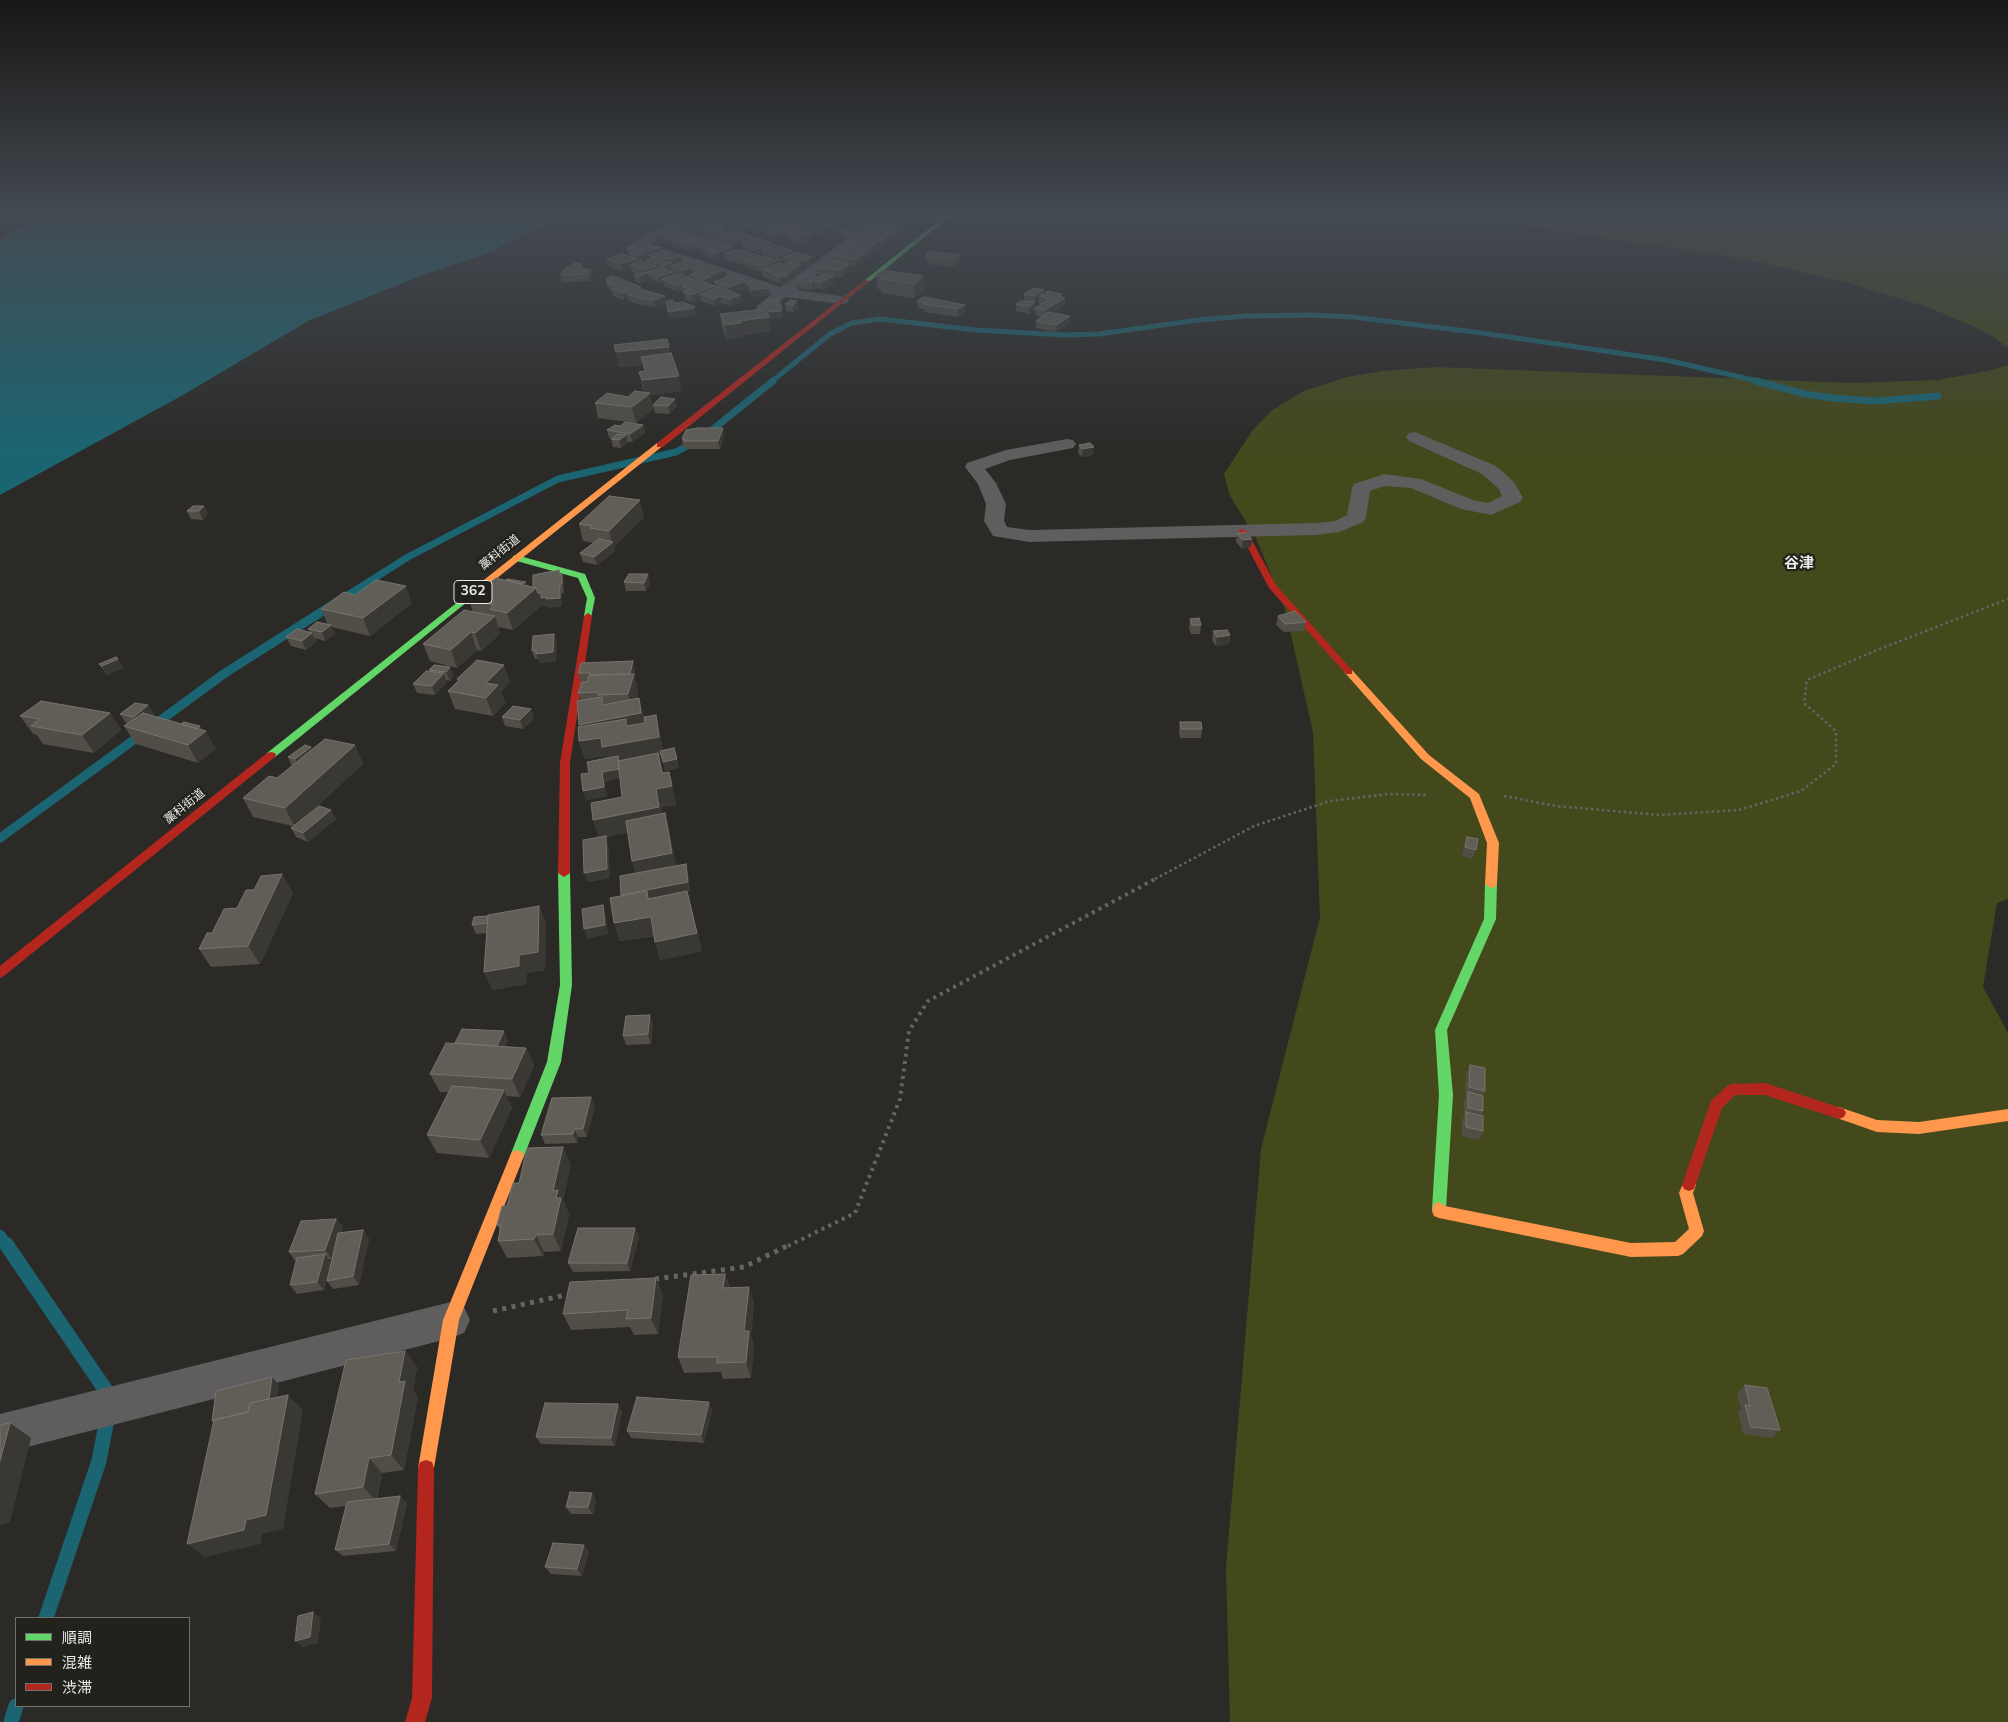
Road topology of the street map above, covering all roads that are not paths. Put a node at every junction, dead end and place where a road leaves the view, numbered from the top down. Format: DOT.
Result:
graph roads {
  1 [pos="782,295"];
  2 [pos="804,295"];
  3 [pos="848,295"];
  4 [pos="842,300"];
  5 [pos="763,308"];
  6 [pos="1415,437"];
  7 [pos="1066,444"];
  8 [pos="1243,531"];
  9 [pos="516,558"];
  10 [pos="0,973"];
  11 [pos="2008,1115"];
  12 [pos="451,1320"];
  13 [pos="0,1434"];
  14 [pos="415,1722"];
  1 -- 5 [label="street"];
  2 -- 4 [label="street"];
  3 -- 4 [label="main road, 藁科街道 / 362"];
  4 -- 9 [label="main road, 藁科街道 / 362"];
  6 -- 8 [label="street"];
  7 -- 8 [label="street"];
  8 -- 11 [label="main road"];
  9 -- 10 [label="main road, 藁科街道 / 362"];
  9 -- 12 [label="main road"];
  12 -- 13 [label="street"];
  12 -- 14 [label="main road"];
}
